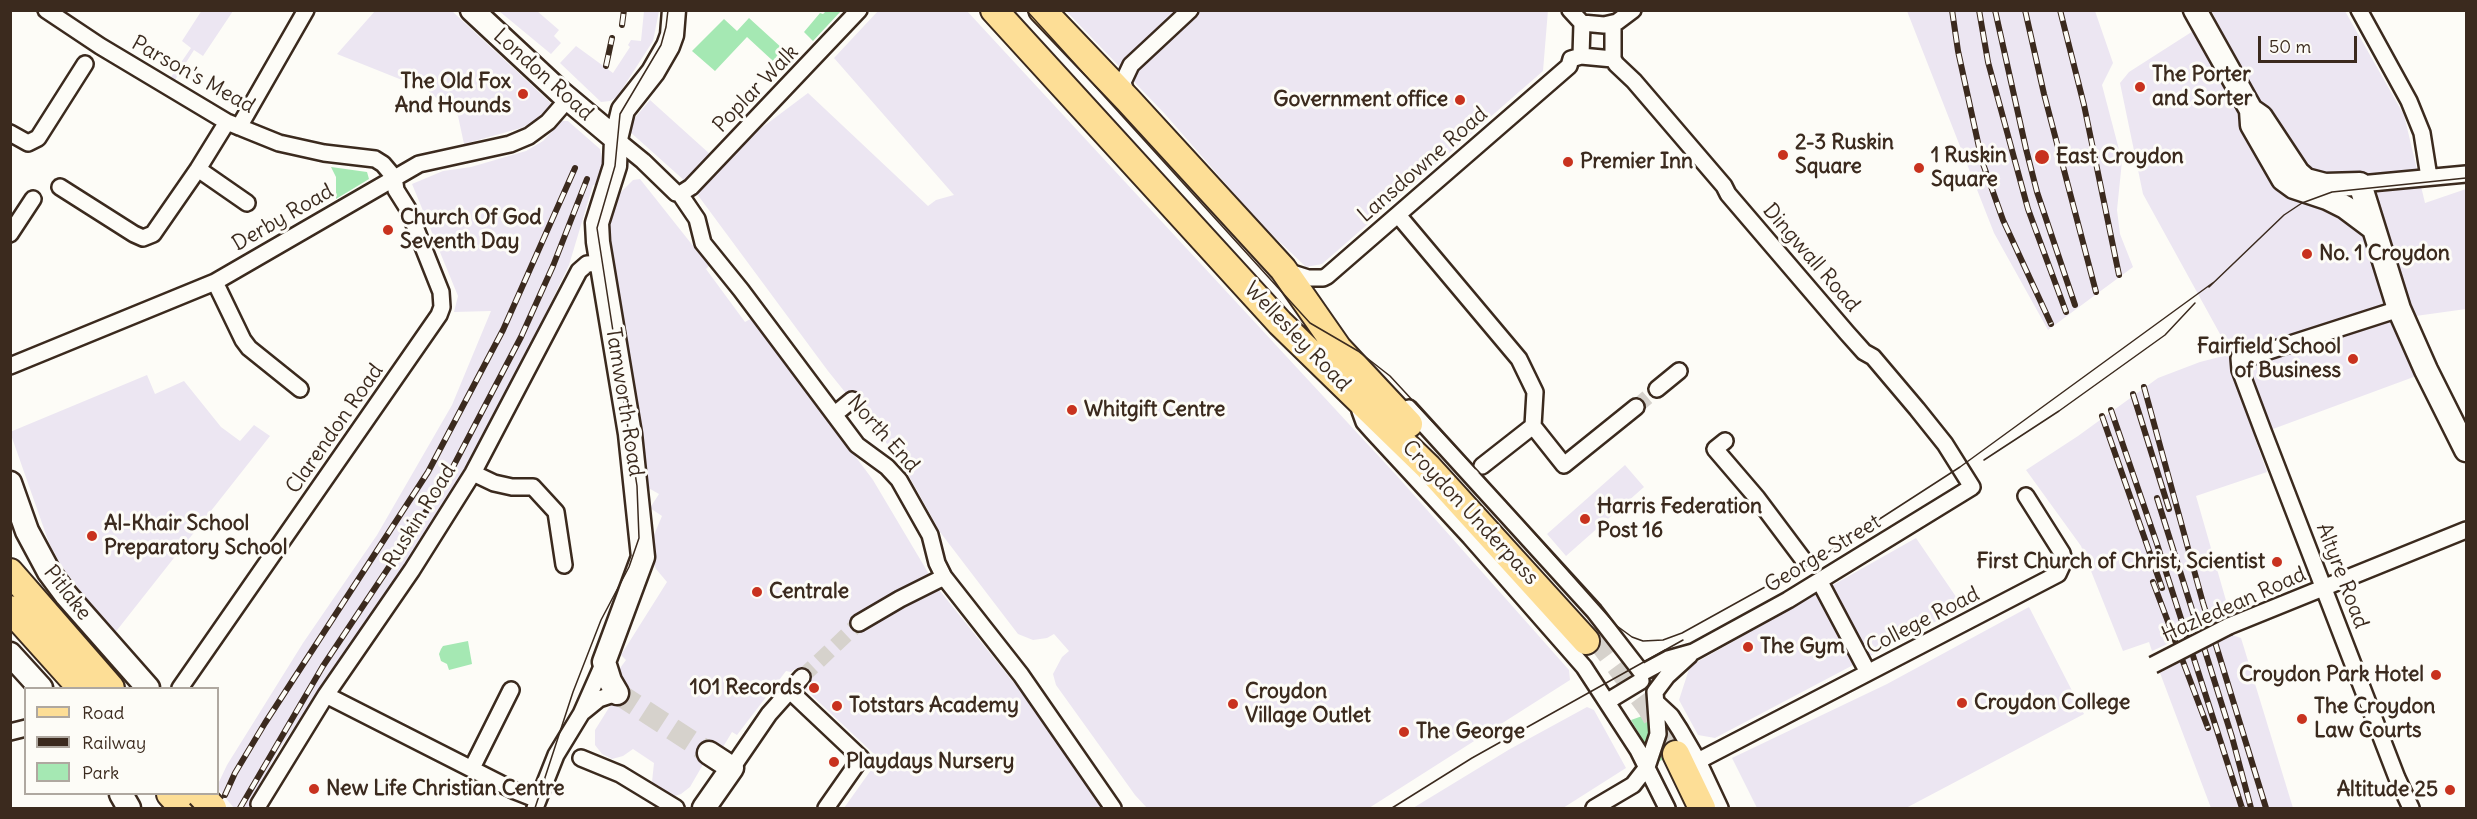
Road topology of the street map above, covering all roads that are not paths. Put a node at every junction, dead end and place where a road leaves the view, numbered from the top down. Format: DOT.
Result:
graph roads {
  1 [pos="46,10"];
  2 [pos="306,10"];
  3 [pos="472,10"];
  4 [pos="674,10"];
  5 [pos="859,10"];
  6 [pos="994,10"];
  7 [pos="1042,10"];
  8 [pos="1190,10"];
  9 [pos="1570,10"];
  10 [pos="1633,10"];
  11 [pos="2195,10"];
  12 [pos="2359,10"];
  13 [pos="1582,23"];
  14 [pos="1606,24"];
  15 [pos="100,46"];
  16 [pos="1581,56"];
  17 [pos="1613,59"];
  18 [pos="568,99"];
  19 [pos="1128,100"];
  20 [pos="233,125"];
  21 [pos="17,137"];
  22 [pos="616,139"];
  23 [pos="198,169"];
  24 [pos="2466,174"];
  25 [pos="394,177"];
  26 [pos="2429,177"];
  27 [pos="2360,184"];
  28 [pos="60,187"];
  29 [pos="2322,191"];
  30 [pos="680,194"];
  31 [pos="33,199"];
  32 [pos="247,203"];
  33 [pos="1398,215"];
  34 [pos="2373,228"];
  35 [pos="10,234"];
  36 [pos="602,263"];
  37 [pos="1282,269"];
  38 [pos="215,282"];
  39 [pos="2399,309"];
  40 [pos="10,366"];
  41 [pos="1679,372"];
  42 [pos="1359,384"];
  43 [pos="300,388"];
  44 [pos="1657,389"];
  45 [pos="852,400"];
  46 [pos="1636,406"];
  47 [pos="835,414"];
  48 [pos="1533,426"];
  49 [pos="1725,441"];
  50 [pos="2466,450"];
  51 [pos="1482,466"];
  52 [pos="473,473"];
  53 [pos="10,483"];
  54 [pos="1972,487"];
  55 [pos="2026,496"];
  56 [pos="2466,530"];
  57 [pos="1802,558"];
  58 [pos="564,565"];
  59 [pos="10,572"];
  60 [pos="938,579"];
  61 [pos="1820,582"];
  62 [pos="2323,589"];
  63 [pos="10,609"];
  64 [pos="859,623"];
  65 [pos="41,625"];
  66 [pos="1590,637"];
  67 [pos="1693,652"];
  68 [pos="10,654"];
  69 [pos="604,662"];
  70 [pos="1864,665"];
  71 [pos="2153,665"];
  72 [pos="802,677"];
  73 [pos="1642,677"];
  74 [pos="40,687"];
  75 [pos="80,687"];
  76 [pos="110,687"];
  77 [pos="147,687"];
  78 [pos="181,687"];
  79 [pos="511,690"];
  80 [pos="789,690"];
  81 [pos="617,693"];
  82 [pos="326,695"];
  83 [pos="1656,697"];
  84 [pos="1608,701"];
  85 [pos="581,714"];
  86 [pos="709,753"];
  87 [pos="581,758"];
  88 [pos="1671,761"];
  89 [pos="472,768"];
  90 [pos="732,768"];
  91 [pos="171,795"];
  92 [pos="201,795"];
  93 [pos="278,802"];
  94 [pos="537,804"];
  95 [pos="183,808"];
  96 [pos="213,808"];
  97 [pos="676,808"];
  98 [pos="704,808"];
  99 [pos="826,808"];
  100 [pos="1113,808"];
  101 [pos="1594,808"];
  102 [pos="1667,808"];
  103 [pos="1686,808"];
  104 [pos="1702,808"];
  105 [pos="1720,808"];
  106 [pos="2411,808"];
  1 -- 15 [label="street, Parson's Mead"];
  2 -- 20 [label="street"];
  3 -- 18 [label="street, London Road"];
  4 -- 22 [label="street, Tamworth Road"];
  5 -- 30 [label="street, Poplar Walk"];
  6 -- 42 [label="main road, Wellesley Road"];
  7 -- 19 [label="main road, Wellesley Road"];
  8 -- 19 [label="street"];
  9 -- 13 [label="street"];
  10 -- 14 [label="street"];
  11 -- 29 [label="street"];
  12 -- 26 [label="street"];
  13 -- 14 [label="street"];
  13 -- 16 [label="street"];
  14 -- 17 [label="street"];
  15 -- 20 [label="street, Parson's Mead"];
  15 -- 21 [label="street"];
  16 -- 17 [label="street"];
  16 -- 33 [label="street, Lansdowne Road"];
  17 -- 54 [label="street, Dingwall Road"];
  18 -- 22 [label="street, London Road"];
  18 -- 25 [label="street, Derby Road"];
  19 -- 37 [label="main road, Wellesley Road"];
  20 -- 23 [label="street"];
  20 -- 25 [label="street, Parson's Mead"];
  22 -- 30 [label="street, North End"];
  22 -- 36 [label="street, Tamworth Road"];
  23 -- 28 [label="street"];
  23 -- 32 [label="street"];
  24 -- 26 [label="street"];
  25 -- 38 [label="street, Derby Road"];
  25 -- 78 [label="street, Clarendon Road"];
  26 -- 27 [label="street"];
  27 -- 29 [label="street"];
  27 -- 34 [label="street"];
  29 -- 34 [label="street"];
  30 -- 47 [label="street, North End"];
  31 -- 35 [label="street"];
  33 -- 37 [label="street, Lansdowne Road"];
  33 -- 48 [label="street"];
  34 -- 39 [label="street"];
  36 -- 52 [label="street, Ruskin Road"];
  36 -- 69 [label="street, Tamworth Road"];
  37 -- 42 [label="main road, Wellesley Road"];
  38 -- 40 [label="street, Derby Road"];
  38 -- 43 [label="street"];
  39 -- 50 [label="street"];
  39 -- 62 [label="street, Altyre Road"];
  41 -- 44 [label="street"];
  42 -- 66 [label="main road, Croydon Underpass"];
  42 -- 73 [label="street, Wellesley Road"];
  42 -- 84 [label="street, Wellesley Road"];
  45 -- 47 [label="street"];
  46 -- 48 [label="street"];
  47 -- 60 [label="street, North End"];
  48 -- 51 [label="street"];
  49 -- 57 [label="street"];
  52 -- 58 [label="street"];
  52 -- 82 [label="street, Ruskin Road"];
  53 -- 77 [label="street, Pitlake"];
  54 -- 61 [label="street, George Street"];
  55 -- 88 [label="street, College Road"];
  56 -- 62 [label="street, Hazledean Road"];
  59 -- 65 [label="main road"];
  60 -- 64 [label="street"];
  60 -- 100 [label="street, North End"];
  61 -- 67 [label="street, George Street"];
  61 -- 70 [label="street"];
  62 -- 71 [label="street, Hazledean Road, bridge"];
  62 -- 106 [label="street, Altyre Road"];
  63 -- 65 [label="main road"];
  65 -- 75 [label="main road"];
  65 -- 76 [label="main road"];
  67 -- 73 [label="street, George Street"];
  67 -- 83 [label="street, George Street"];
  68 -- 74 [label="street"];
  69 -- 81 [label="street, Tamworth Road"];
  69 -- 85 [label="street, Tamworth Road"];
  72 -- 80 [label="street"];
  73 -- 83 [label="street"];
  73 -- 84 [label="street, George Street"];
  79 -- 89 [label="street"];
  80 -- 90 [label="street"];
  80 -- 99 [label="street"];
  81 -- 85 [label="street, Tamworth Road"];
  82 -- 89 [label="street"];
  82 -- 93 [label="street, Ruskin Road"];
  83 -- 88 [label="street"];
  83 -- 88 [label="street"];
  84 -- 88 [label="street, Wellesley Road"];
  85 -- 94 [label="street, Tamworth Road"];
  86 -- 90 [label="street"];
  87 -- 97 [label="street"];
  88 -- 101 [label="street"];
  88 -- 102 [label="street"];
  88 -- 103 [label="main road"];
  88 -- 104 [label="main road"];
  88 -- 105 [label="street"];
  89 -- 94 [label="street"];
  90 -- 98 [label="street"];
  91 -- 95 [label="main road"];
  92 -- 96 [label="main road, bridge"];
}
